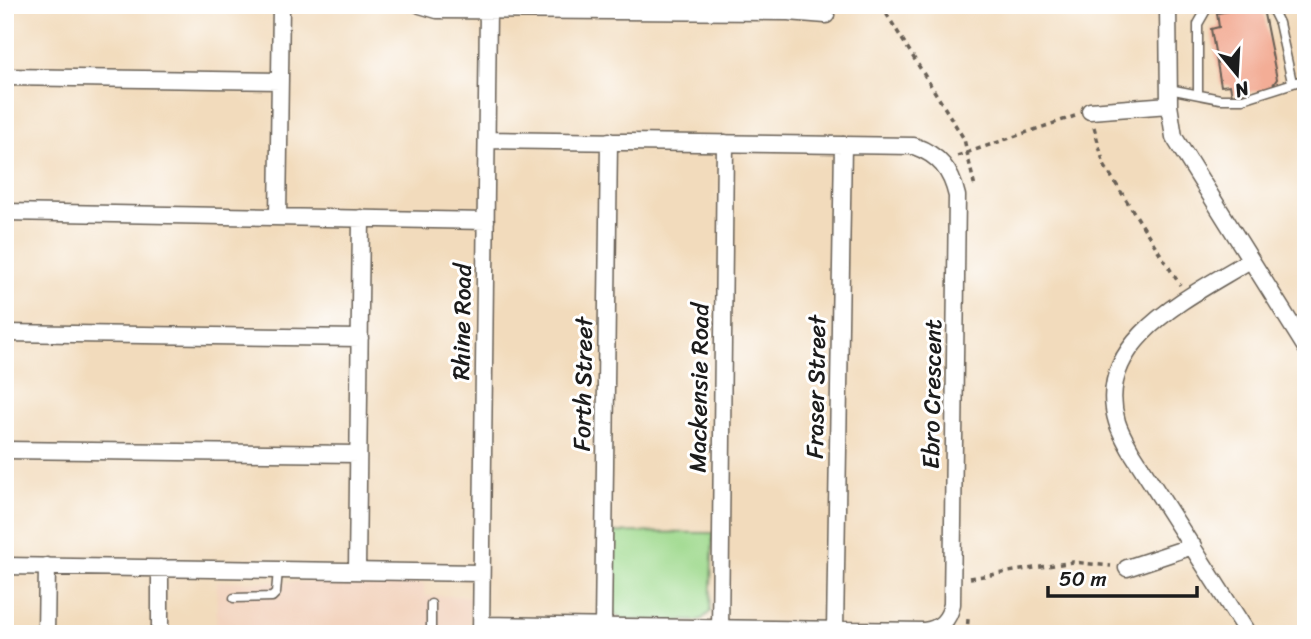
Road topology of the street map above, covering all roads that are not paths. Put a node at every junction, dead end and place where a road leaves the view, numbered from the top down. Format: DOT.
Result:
graph roads {
  1 [pos="281,5"];
  2 [pos="420,5"];
  3 [pos="1168,5"];
  4 [pos="1213,5"];
  5 [pos="1269,5"];
  6 [pos="786,8"];
  7 [pos="488,10"];
  8 [pos="826,15"];
  9 [pos="5,77"];
  10 [pos="1306,79"];
  11 [pos="280,81"];
  12 [pos="1292,82"];
  13 [pos="1198,94"];
  14 [pos="1169,97"];
  15 [pos="1090,111"];
  16 [pos="487,140"];
  17 [pos="609,141"];
  18 [pos="725,143"];
  19 [pos="843,145"];
  20 [pos="5,212"];
  21 [pos="278,216"];
  22 [pos="361,218"];
  23 [pos="485,221"];
  24 [pos="1250,260"];
  25 [pos="5,333"];
  26 [pos="360,338"];
  27 [pos="1306,348"];
  28 [pos="5,450"];
  29 [pos="358,454"];
  30 [pos="1193,546"];
  31 [pos="5,566"];
  32 [pos="47,566"];
  33 [pos="160,568"];
  34 [pos="1127,568"];
  35 [pos="278,570"];
  36 [pos="358,571"];
  37 [pos="481,573"];
  38 [pos="234,598"];
  39 [pos="431,604"];
  40 [pos="603,627"];
  41 [pos="481,629"];
  42 [pos="835,630"];
  43 [pos="720,631"];
  44 [pos="46,634"];
  45 [pos="160,634"];
  46 [pos="431,634"];
  47 [pos="1248,634"];
  1 -- 11 [label="street"];
  2 -- 7 [label="street"];
  3 -- 14 [label="street"];
  4 -- 13 [label="lane"];
  5 -- 12 [label="lane"];
  6 -- 7 [label="street"];
  6 -- 8 [label="street"];
  7 -- 16 [label="street, Rhine Road"];
  9 -- 11 [label="street"];
  10 -- 12 [label="lane"];
  11 -- 21 [label="street"];
  12 -- 13 [label="lane"];
  13 -- 14 [label="lane"];
  14 -- 15 [label="street"];
  14 -- 24 [label="street"];
  16 -- 17 [label="street"];
  16 -- 23 [label="street, Rhine Road"];
  17 -- 18 [label="street"];
  17 -- 40 [label="street, Forth Street"];
  18 -- 19 [label="street"];
  18 -- 43 [label="street, Mackensie Road"];
  19 -- 42 [label="street, Fraser Street"];
  19 -- 42 [label="street, Ebro Crescent"];
  20 -- 21 [label="street"];
  21 -- 22 [label="street"];
  22 -- 23 [label="street"];
  22 -- 26 [label="street"];
  23 -- 37 [label="street, Rhine Road"];
  24 -- 27 [label="street"];
  24 -- 30 [label="street"];
  25 -- 26 [label="street"];
  26 -- 29 [label="street"];
  28 -- 29 [label="street"];
  29 -- 36 [label="street"];
  30 -- 34 [label="street"];
  30 -- 47 [label="street"];
  31 -- 32 [label="street"];
  32 -- 33 [label="street"];
  32 -- 44 [label="street"];
  33 -- 35 [label="street"];
  33 -- 45 [label="street"];
  35 -- 36 [label="street"];
  35 -- 38 [label="lane"];
  36 -- 37 [label="street"];
  37 -- 41 [label="street, Rhine Road"];
  39 -- 46 [label="lane"];
  40 -- 41 [label="street, Ebro Crescent"];
  40 -- 43 [label="street, Ebro Crescent"];
  42 -- 43 [label="street, Ebro Crescent"];
}
